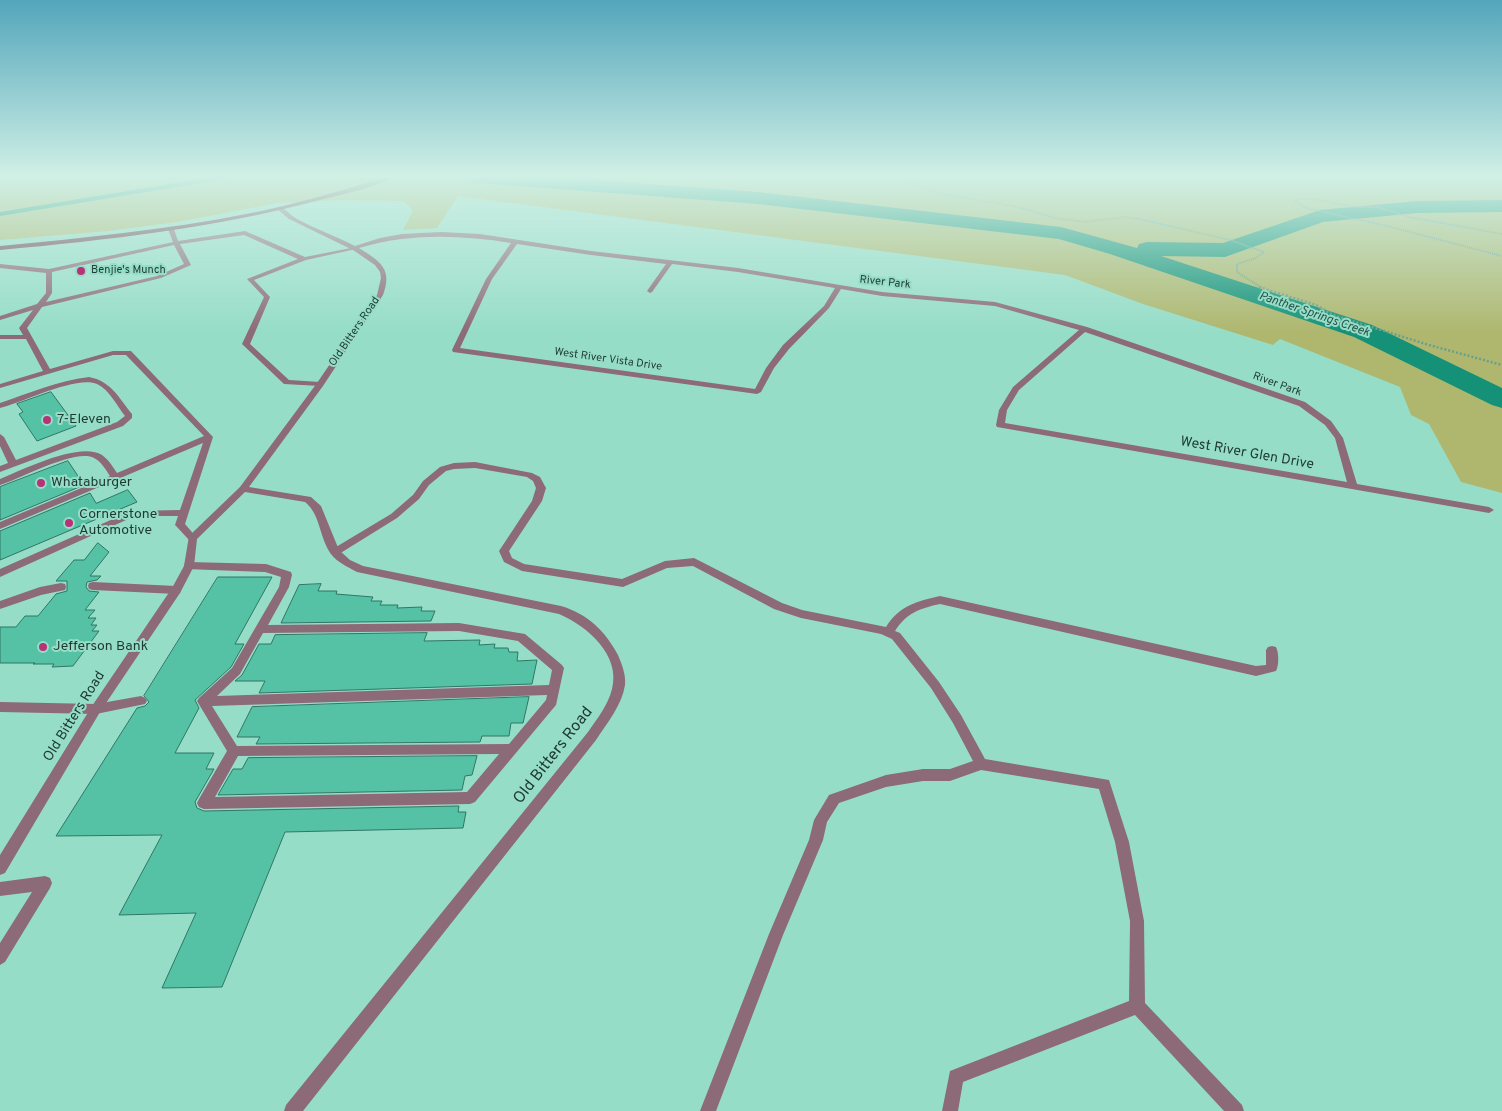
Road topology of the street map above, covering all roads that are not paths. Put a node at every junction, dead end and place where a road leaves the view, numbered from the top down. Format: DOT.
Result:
graph roads {
  1 [pos="171,229"];
  2 [pos="314,229"];
  3 [pos="516,241"];
  4 [pos="176,243"];
  5 [pos="0,248"];
  6 [pos="354,248"];
  7 [pos="304,260"];
  8 [pos="670,262"];
  9 [pos="0,266"];
  10 [pos="49,271"];
  11 [pos="839,287"];
  12 [pos="650,290"];
  13 [pos="39,306"];
  14 [pos="0,318"];
  15 [pos="1084,330"];
  16 [pos="0,337"];
  17 [pos="28,337"];
  18 [pos="46,371"];
  19 [pos="100,381"];
  20 [pos="320,384"];
  21 [pos="0,386"];
  22 [pos="54,392"];
  23 [pos="18,405"];
  24 [pos="0,406"];
  25 [pos="0,411"];
  26 [pos="0,437"];
  27 [pos="210,437"];
  28 [pos="13,464"];
  29 [pos="0,469"];
  30 [pos="116,477"];
  31 [pos="0,482"];
  32 [pos="1353,486"];
  33 [pos="244,489"];
  34 [pos="1489,510"];
  35 [pos="184,513"];
  36 [pos="0,526"];
  37 [pos="192,538"];
  38 [pos="335,552"];
  39 [pos="189,566"];
  40 [pos="0,573"];
  41 [pos="93,586"];
  42 [pos="61,588"];
  43 [pos="176,590"];
  44 [pos="0,605"];
  45 [pos="260,629"];
  46 [pos="888,632"];
  47 [pos="1272,650"];
  48 [pos="554,690"];
  49 [pos="141,701"];
  50 [pos="203,701"];
  51 [pos="0,707"];
  52 [pos="96,709"];
  53 [pos="512,749"];
  54 [pos="234,751"];
  55 [pos="981,764"];
  56 [pos="0,868"];
  57 [pos="0,889"];
  58 [pos="0,957"];
  59 [pos="1137,1006"];
  60 [pos="292,1111"];
  61 [pos="708,1111"];
  62 [pos="950,1111"];
  63 [pos="1236,1111"];
  1 -- 4 [label="street"];
  1 -- 5 [label="main road"];
  2 -- 6 [label="street, Old Bitters Road"];
  3 -- 6 [label="street, River Park"];
  3 -- 8 [label="street, River Park"];
  3 -- 11 [label="street, West River Vista Drive"];
  4 -- 7 [label="street"];
  4 -- 10 [label="street"];
  4 -- 13 [label="street"];
  6 -- 7 [label="street, River Park"];
  6 -- 20 [label="street, Old Bitters Road"];
  7 -- 20 [label="street, River Park"];
  8 -- 11 [label="street, River Park"];
  8 -- 12 [label="street"];
  9 -- 10 [label="street"];
  10 -- 13 [label="street"];
  11 -- 15 [label="street, River Park"];
  13 -- 14 [label="street"];
  13 -- 17 [label="street"];
  15 -- 32 [label="street, River Park"];
  15 -- 32 [label="street, West River Glen Drive"];
  16 -- 17 [label="street"];
  17 -- 18 [label="street"];
  18 -- 21 [label="street"];
  18 -- 27 [label="street"];
  19 -- 22 [label="street"];
  19 -- 24 [label="street"];
  19 -- 28 [label="street"];
  20 -- 33 [label="street, Old Bitters Road"];
  23 -- 25 [label="street"];
  26 -- 28 [label="street"];
  27 -- 30 [label="street"];
  27 -- 35 [label="street"];
  28 -- 29 [label="street"];
  30 -- 31 [label="street"];
  30 -- 36 [label="street"];
  32 -- 34 [label="street, West River Glen Drive"];
  33 -- 37 [label="street, Old Bitters Road"];
  33 -- 38 [label="street"];
  35 -- 37 [label="street"];
  35 -- 40 [label="street"];
  37 -- 39 [label="street, Old Bitters Road"];
  38 -- 46 [label="street"];
  38 -- 60 [label="street, Old Bitters Road"];
  39 -- 43 [label="street, Old Bitters Road"];
  39 -- 45 [label="street"];
  41 -- 43 [label="street"];
  42 -- 44 [label="street"];
  43 -- 52 [label="street, Old Bitters Road"];
  45 -- 48 [label="street"];
  45 -- 50 [label="street"];
  46 -- 47 [label="street"];
  46 -- 55 [label="street"];
  48 -- 50 [label="street"];
  48 -- 53 [label="street"];
  49 -- 52 [label="street"];
  50 -- 54 [label="street"];
  51 -- 52 [label="street"];
  52 -- 56 [label="street, Old Bitters Road"];
  53 -- 54 [label="street"];
  53 -- 54 [label="street"];
  55 -- 59 [label="street"];
  55 -- 61 [label="street"];
  57 -- 58 [label="street"];
  59 -- 62 [label="street"];
  59 -- 63 [label="street"];
}
